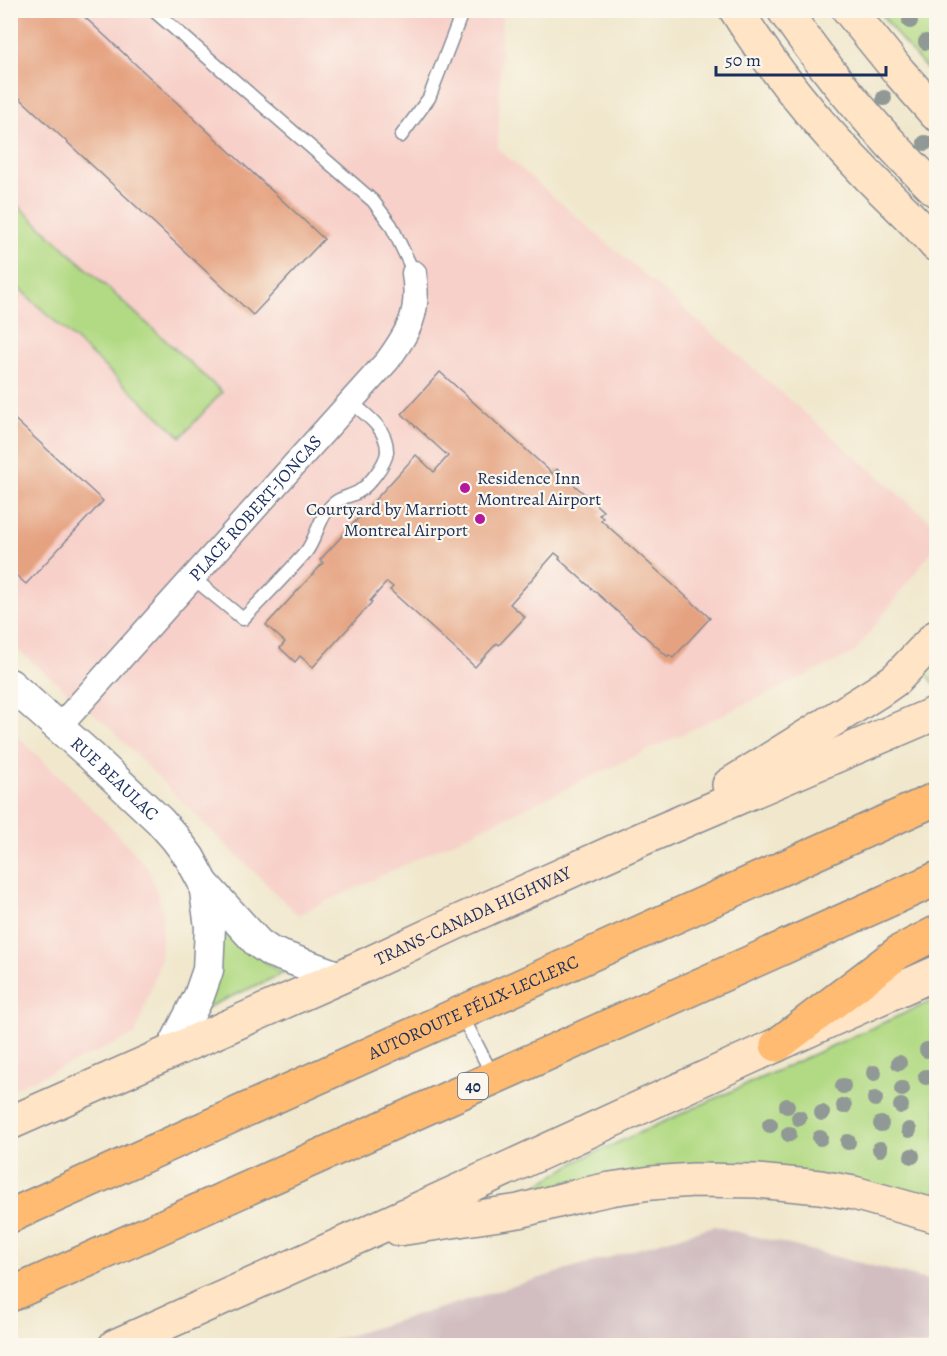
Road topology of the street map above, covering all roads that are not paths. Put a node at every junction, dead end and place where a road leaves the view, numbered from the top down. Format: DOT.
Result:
graph roads {
  1 [pos="153,10"];
  2 [pos="463,10"];
  3 [pos="736,10"];
  4 [pos="784,10"];
  5 [pos="849,10"];
  6 [pos="936,114"];
  7 [pos="400,136"];
  8 [pos="936,190"];
  9 [pos="936,245"];
  10 [pos="414,273"];
  11 [pos="351,402"];
  12 [pos="194,578"];
  13 [pos="936,638"];
  14 [pos="10,684"];
  15 [pos="936,713"];
  16 [pos="59,727"];
  17 [pos="936,799"];
  18 [pos="644,838"];
  19 [pos="936,879"];
  20 [pos="204,884"];
  21 [pos="936,933"];
  22 [pos="936,973"];
  23 [pos="340,977"];
  24 [pos="461,1012"];
  25 [pos="777,1045"];
  26 [pos="171,1053"];
  27 [pos="494,1077"];
  28 [pos="10,1124"];
  29 [pos="10,1216"];
  30 [pos="936,1216"];
  31 [pos="362,1235"];
  32 [pos="10,1295"];
  33 [pos="115,1346"];
  1 -- 10 [label="lane"];
  2 -- 7 [label="lane"];
  3 -- 9 [label="main road"];
  4 -- 8 [label="main road"];
  5 -- 6 [label="main road"];
  10 -- 11 [label="street, PLACE ROBERT-JONCAS"];
  11 -- 12 [label="street, PLACE ROBERT-JONCAS"];
  11 -- 12 [label="lane"];
  12 -- 16 [label="street, PLACE ROBERT-JONCAS"];
  13 -- 18 [label="main road"];
  14 -- 16 [label="street, RUE BEAULAC"];
  15 -- 18 [label="main road, TRANS-CANADA HIGHWAY"];
  16 -- 20 [label="street, RUE BEAULAC"];
  17 -- 24 [label="highway, AUTOROUTE FÉLIX-LECLERC"];
  18 -- 23 [label="main road, TRANS-CANADA HIGHWAY"];
  19 -- 27 [label="highway, 40"];
  20 -- 23 [label="street, RUE BEAULAC"];
  20 -- 26 [label="street, RUE BEAULAC"];
  21 -- 25 [label="highway"];
  22 -- 25 [label="main road"];
  23 -- 26 [label="main road, TRANS-CANADA HIGHWAY"];
  24 -- 27 [label="lane"];
  24 -- 29 [label="highway, AUTOROUTE FÉLIX-LECLERC"];
  25 -- 31 [label="main road"];
  26 -- 28 [label="main road, TRANS-CANADA HIGHWAY"];
  27 -- 32 [label="highway, 40"];
  30 -- 31 [label="main road"];
  31 -- 33 [label="main road"];
}
